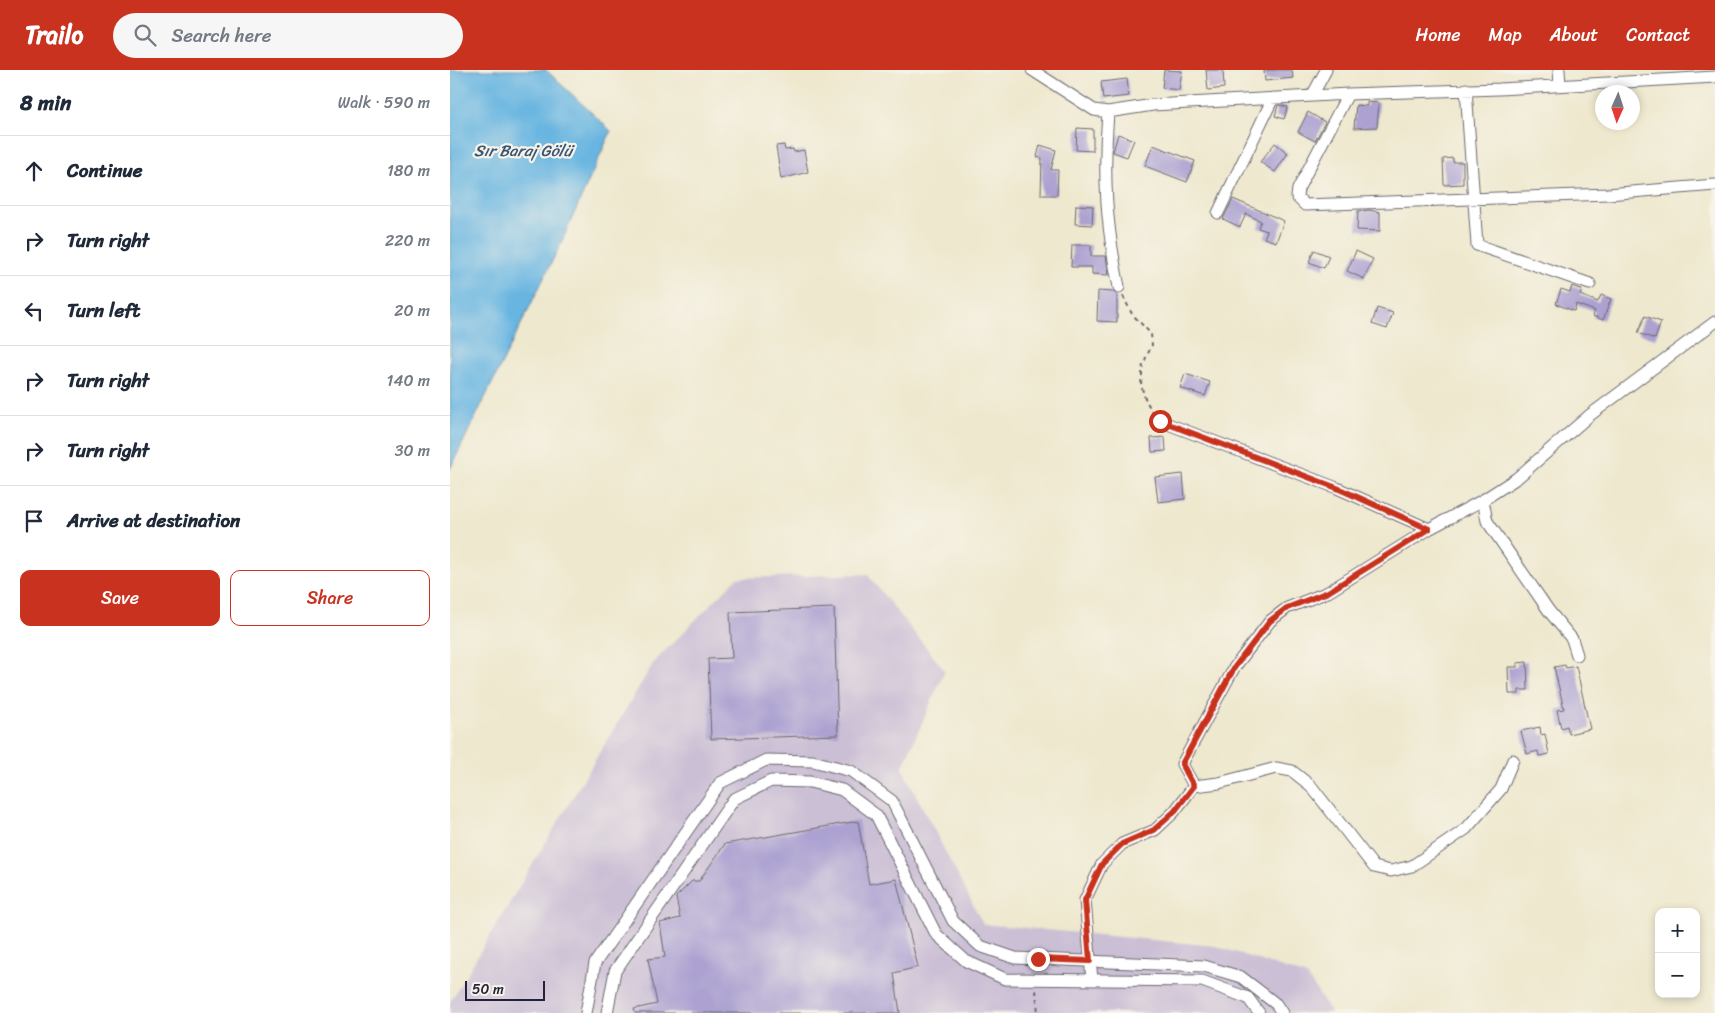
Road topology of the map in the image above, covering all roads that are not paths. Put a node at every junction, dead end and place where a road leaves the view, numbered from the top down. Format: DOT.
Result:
graph roads {
  1 [pos="1032,70"];
  2 [pos="1326,70"];
  3 [pos="1559,70"];
  4 [pos="1715,77"];
  5 [pos="1560,86"];
  6 [pos="1466,89"];
  7 [pos="1348,94"];
  8 [pos="1312,96"];
  9 [pos="1273,98"];
  10 [pos="1108,112"];
  11 [pos="1715,185"];
  12 [pos="1472,200"];
  13 [pos="1218,213"];
  14 [pos="1590,284"];
  15 [pos="1119,287"];
  16 [pos="1715,322"];
  17 [pos="1160,421"];
  18 [pos="1483,500"];
  19 [pos="1429,529"];
  20 [pos="1576,655"];
  21 [pos="1513,760"];
  22 [pos="1194,786"];
  23 [pos="1090,961"];
  24 [pos="1092,980"];
  25 [pos="586,1013"];
  26 [pos="607,1013"];
  27 [pos="1259,1013"];
  28 [pos="1282,1013"];
  1 -- 10 [label="street"];
  2 -- 8 [label="street"];
  3 -- 5 [label="street"];
  4 -- 5 [label="street"];
  5 -- 6 [label="street"];
  6 -- 7 [label="street"];
  6 -- 12 [label="street"];
  7 -- 8 [label="street"];
  7 -- 12 [label="street"];
  8 -- 9 [label="street"];
  9 -- 10 [label="street"];
  9 -- 13 [label="street"];
  10 -- 15 [label="street"];
  11 -- 12 [label="street"];
  12 -- 14 [label="street"];
  16 -- 18 [label="street"];
  17 -- 19 [label="street"];
  18 -- 19 [label="street"];
  18 -- 20 [label="street"];
  19 -- 22 [label="street"];
  21 -- 22 [label="street"];
  22 -- 23 [label="street"];
  23 -- 24 [label="street"];
  23 -- 25 [label="street"];
  23 -- 28 [label="street"];
  24 -- 26 [label="street"];
  24 -- 27 [label="street"];
}
